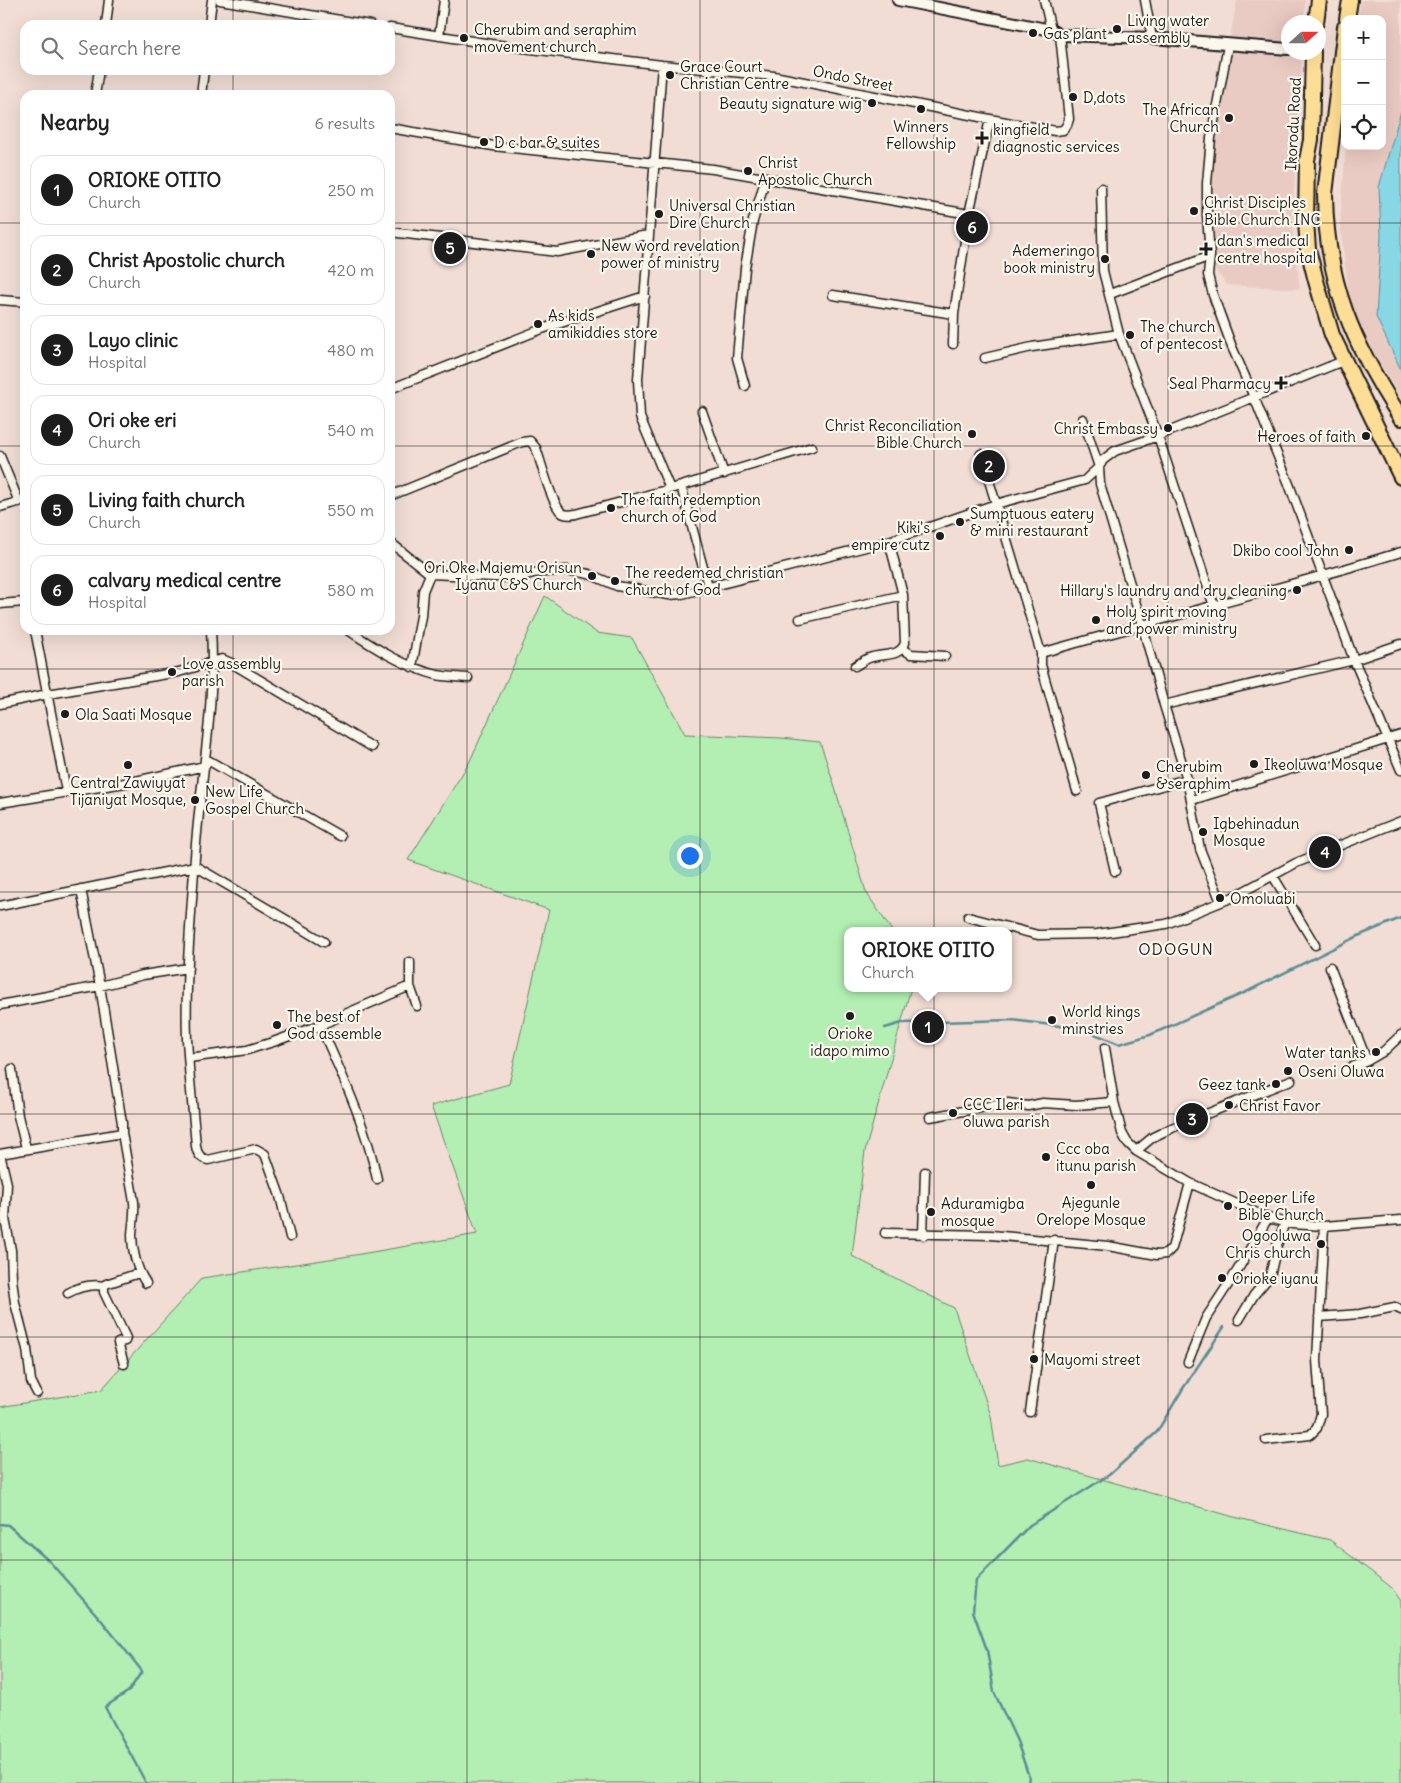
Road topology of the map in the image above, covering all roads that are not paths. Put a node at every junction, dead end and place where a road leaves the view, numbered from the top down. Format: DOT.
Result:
graph roads {
  1 [pos="110,0"];
  2 [pos="212,0"];
  3 [pos="220,0"];
  4 [pos="444,0"];
  5 [pos="898,0"];
  6 [pos="1044,0"];
  7 [pos="1145,0"];
  8 [pos="1319,0"];
  9 [pos="1350,0"];
  10 [pos="1317,15"];
  11 [pos="1347,15"];
  12 [pos="107,20"];
  13 [pos="210,20"];
  14 [pos="340,20"];
  15 [pos="395,29"];
  16 [pos="1056,32"];
  17 [pos="439,36"];
  18 [pos="1152,38"];
  19 [pos="1228,45"];
  20 [pos="1281,49"];
  21 [pos="1313,60"];
  22 [pos="1341,60"];
  23 [pos="662,65"];
  24 [pos="98,75"];
  25 [pos="203,75"];
  26 [pos="96,90"];
  27 [pos="202,90"];
  28 [pos="990,119"];
  29 [pos="395,129"];
  30 [pos="655,162"];
  31 [pos="766,177"];
  32 [pos="1101,188"];
  33 [pos="969,214"];
  34 [pos="395,233"];
  35 [pos="648,236"];
  36 [pos="1210,256"];
  37 [pos="1110,294"];
  38 [pos="833,295"];
  39 [pos="645,296"];
  40 [pos="0,300"];
  41 [pos="20,302"];
  42 [pos="954,314"];
  43 [pos="1119,334"];
  44 [pos="953,344"];
  45 [pos="985,358"];
  46 [pos="1344,361"];
  47 [pos="746,386"];
  48 [pos="395,387"];
  49 [pos="1254,397"];
  50 [pos="702,411"];
  51 [pos="1401,418"];
  52 [pos="1083,419"];
  53 [pos="1158,436"];
  54 [pos="812,447"];
  55 [pos="981,454"];
  56 [pos="0,456"];
  57 [pos="1099,467"];
  58 [pos="724,474"];
  59 [pos="1401,477"];
  60 [pos="682,486"];
  61 [pos="670,490"];
  62 [pos="395,494"];
  63 [pos="20,497"];
  64 [pos="20,502"];
  65 [pos="996,504"];
  66 [pos="0,507"];
  67 [pos="889,541"];
  68 [pos="395,546"];
  69 [pos="1401,552"];
  70 [pos="430,574"];
  71 [pos="1323,576"];
  72 [pos="708,586"];
  73 [pos="903,595"];
  74 [pos="20,602"];
  75 [pos="0,604"];
  76 [pos="1214,606"];
  77 [pos="800,619"];
  78 [pos="1142,624"];
  79 [pos="36,635"];
  80 [pos="211,635"];
  81 [pos="356,635"];
  82 [pos="1401,644"];
  83 [pos="903,649"];
  84 [pos="1040,653"];
  85 [pos="945,656"];
  86 [pos="1354,660"];
  87 [pos="213,662"];
  88 [pos="855,666"];
  89 [pos="412,667"];
  90 [pos="468,678"];
  91 [pos="48,694"];
  92 [pos="0,704"];
  93 [pos="1164,705"];
  94 [pos="1401,735"];
  95 [pos="1387,741"];
  96 [pos="372,747"];
  97 [pos="205,763"];
  98 [pos="1401,770"];
  99 [pos="1187,778"];
  100 [pos="66,791"];
  101 [pos="1077,791"];
  102 [pos="1192,800"];
  103 [pos="0,803"];
  104 [pos="1401,821"];
  105 [pos="340,836"];
  106 [pos="195,866"];
  107 [pos="1115,872"];
  108 [pos="1273,876"];
  109 [pos="81,889"];
  110 [pos="1221,902"];
  111 [pos="0,906"];
  112 [pos="968,917"];
  113 [pos="1007,927"];
  114 [pos="1012,928"];
  115 [pos="324,942"];
  116 [pos="1315,945"];
  117 [pos="410,962"];
  118 [pos="1330,967"];
  119 [pos="188,968"];
  120 [pos="100,986"];
  121 [pos="410,986"];
  122 [pos="0,1005"];
  123 [pos="417,1006"];
  124 [pos="320,1025"];
  125 [pos="1399,1040"];
  126 [pos="1105,1048"];
  127 [pos="189,1058"];
  128 [pos="1367,1061"];
  129 [pos="12,1069"];
  130 [pos="1345,1070"];
  131 [pos="1291,1080"];
  132 [pos="1114,1102"];
  133 [pos="930,1117"];
  134 [pos="122,1133"];
  135 [pos="26,1148"];
  136 [pos="1136,1151"];
  137 [pos="0,1154"];
  138 [pos="925,1172"];
  139 [pos="377,1179"];
  140 [pos="1190,1183"];
  141 [pos="1268,1218"];
  142 [pos="1401,1220"];
  143 [pos="1285,1222"];
  144 [pos="1324,1226"];
  145 [pos="885,1233"];
  146 [pos="923,1235"];
  147 [pos="290,1236"];
  148 [pos="1054,1240"];
  149 [pos="139,1273"];
  150 [pos="146,1283"];
  151 [pos="104,1286"];
  152 [pos="68,1293"];
  153 [pos="1401,1310"];
  154 [pos="1319,1317"];
  155 [pos="1239,1320"];
  156 [pos="1188,1362"];
  157 [pos="124,1364"];
  158 [pos="37,1392"];
  159 [pos="1030,1412"];
  160 [pos="1266,1440"];
  1 -- 12 [label="street"];
  2 -- 13 [label="street"];
  3 -- 14 [label="street"];
  4 -- 17 [label="street"];
  5 -- 16 [label="street"];
  6 -- 16 [label="street"];
  7 -- 18 [label="street"];
  8 -- 10 [label="highway"];
  9 -- 11 [label="highway"];
  15 -- 17 [label="street, Ondo Street"];
  16 -- 18 [label="street"];
  16 -- 28 [label="street, Ondo Street"];
  17 -- 23 [label="street, Ondo Street"];
  18 -- 19 [label="street"];
  19 -- 20 [label="street"];
  19 -- 36 [label="street"];
  21 -- 46 [label="highway, Ikorodu Road"];
  22 -- 51 [label="highway"];
  23 -- 28 [label="street, Ondo Street"];
  23 -- 30 [label="street"];
  24 -- 26 [label="street"];
  25 -- 27 [label="street"];
  28 -- 33 [label="street"];
  29 -- 30 [label="street"];
  30 -- 31 [label="street"];
  30 -- 35 [label="street"];
  31 -- 33 [label="street"];
  31 -- 47 [label="street"];
  32 -- 37 [label="street"];
  33 -- 42 [label="street"];
  34 -- 35 [label="street"];
  35 -- 39 [label="street"];
  36 -- 37 [label="street"];
  36 -- 49 [label="street"];
  37 -- 43 [label="street"];
  38 -- 42 [label="street"];
  39 -- 48 [label="street"];
  39 -- 61 [label="street"];
  40 -- 41 [label="street"];
  42 -- 44 [label="street"];
  43 -- 45 [label="street"];
  43 -- 53 [label="street"];
  46 -- 49 [label="street"];
  46 -- 59 [label="highway, Ikorodu Road"];
  49 -- 53 [label="street"];
  49 -- 71 [label="street"];
  50 -- 58 [label="street"];
  52 -- 57 [label="street"];
  53 -- 57 [label="street"];
  53 -- 76 [label="street"];
  54 -- 58 [label="street"];
  55 -- 65 [label="street"];
  56 -- 63 [label="street"];
  57 -- 65 [label="street"];
  57 -- 78 [label="street"];
  58 -- 60 [label="street"];
  60 -- 61 [label="street"];
  60 -- 72 [label="street"];
  61 -- 62 [label="street"];
  64 -- 66 [label="street"];
  65 -- 67 [label="street"];
  65 -- 84 [label="street"];
  67 -- 72 [label="street"];
  67 -- 73 [label="street"];
  68 -- 70 [label="street"];
  69 -- 71 [label="street"];
  70 -- 72 [label="street"];
  70 -- 89 [label="street"];
  71 -- 76 [label="street"];
  71 -- 86 [label="street"];
  73 -- 77 [label="street"];
  73 -- 83 [label="street"];
  74 -- 75 [label="street"];
  76 -- 78 [label="street"];
  78 -- 84 [label="street"];
  78 -- 93 [label="street"];
  79 -- 91 [label="street"];
  80 -- 87 [label="street"];
  81 -- 89 [label="street"];
  82 -- 86 [label="street"];
  83 -- 85 [label="street"];
  83 -- 88 [label="street"];
  84 -- 101 [label="street"];
  86 -- 93 [label="street"];
  86 -- 95 [label="street"];
  87 -- 91 [label="street"];
  87 -- 96 [label="street"];
  87 -- 97 [label="street"];
  89 -- 90 [label="street"];
  91 -- 92 [label="street"];
  91 -- 100 [label="street"];
  93 -- 99 [label="street"];
  94 -- 95 [label="street"];
  95 -- 98 [label="street"];
  95 -- 102 [label="street"];
  97 -- 100 [label="street"];
  97 -- 105 [label="street"];
  97 -- 106 [label="street"];
  99 -- 102 [label="street"];
  99 -- 107 [label="street"];
  100 -- 103 [label="street"];
  102 -- 110 [label="street"];
  104 -- 108 [label="street"];
  106 -- 109 [label="street"];
  106 -- 115 [label="street"];
  106 -- 119 [label="street"];
  108 -- 110 [label="street"];
  108 -- 116 [label="street"];
  109 -- 111 [label="street"];
  109 -- 120 [label="street"];
  110 -- 114 [label="street"];
  112 -- 113 [label="street"];
  117 -- 121 [label="street"];
  118 -- 128 [label="street"];
  119 -- 120 [label="street"];
  119 -- 127 [label="street"];
  120 -- 122 [label="street"];
  120 -- 134 [label="street"];
  121 -- 123 [label="street"];
  121 -- 124 [label="street"];
  124 -- 127 [label="street"];
  124 -- 139 [label="street"];
  125 -- 128 [label="street"];
  126 -- 132 [label="street"];
  127 -- 147 [label="street"];
  128 -- 130 [label="street"];
  129 -- 135 [label="street"];
  131 -- 136 [label="street"];
  132 -- 133 [label="street"];
  132 -- 136 [label="street"];
  134 -- 135 [label="street"];
  134 -- 149 [label="street"];
  135 -- 137 [label="street"];
  136 -- 140 [label="street"];
  137 -- 158 [label="street"];
  138 -- 146 [label="street"];
  140 -- 141 [label="street"];
  140 -- 148 [label="street"];
  141 -- 143 [label="street"];
  141 -- 156 [label="street"];
  142 -- 144 [label="street"];
  143 -- 144 [label="street"];
  143 -- 155 [label="street"];
  144 -- 154 [label="street"];
  145 -- 146 [label="street"];
  146 -- 148 [label="street"];
  148 -- 159 [label="street"];
  149 -- 150 [label="street"];
  149 -- 151 [label="street"];
  151 -- 152 [label="street"];
  151 -- 157 [label="street"];
  153 -- 154 [label="street"];
  154 -- 160 [label="street"];
}
